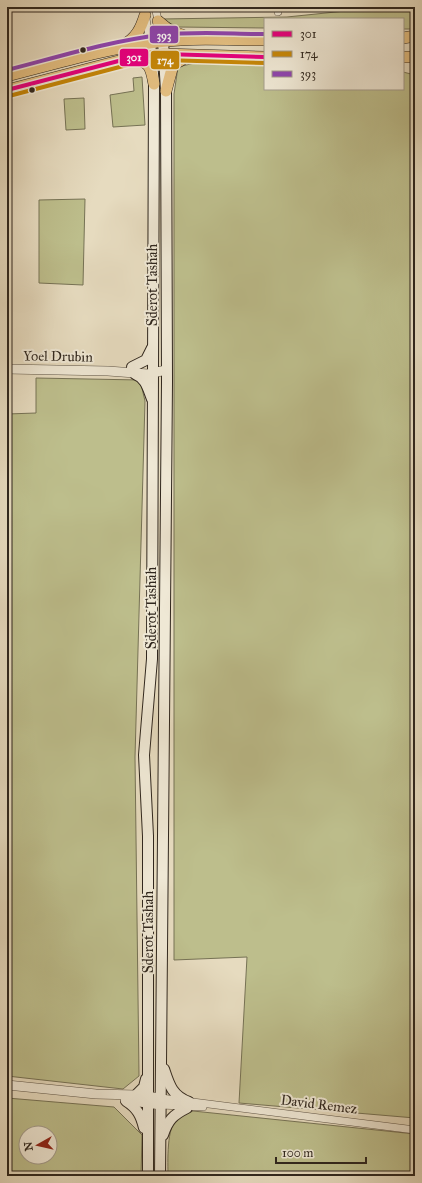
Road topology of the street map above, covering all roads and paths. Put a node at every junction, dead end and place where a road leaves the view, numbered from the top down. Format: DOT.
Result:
graph roads {
  1 [pos="155,7"];
  2 [pos="145,11"];
  3 [pos="158,21"];
  4 [pos="415,37"];
  5 [pos="404,38"];
  6 [pos="194,40"];
  7 [pos="264,40"];
  8 [pos="163,41"];
  9 [pos="150,42"];
  10 [pos="118,48"];
  11 [pos="164,54"];
  12 [pos="190,55"];
  13 [pos="152,56"];
  14 [pos="264,57"];
  15 [pos="130,58"];
  16 [pos="7,76"];
  17 [pos="154,84"];
  18 [pos="7,90"];
  19 [pos="166,91"];
  20 [pos="154,340"];
  21 [pos="7,369"];
  22 [pos="133,370"];
  23 [pos="154,370"];
  24 [pos="166,370"];
  25 [pos="154,404"];
  26 [pos="161,1061"];
  27 [pos="148,1071"];
  28 [pos="7,1085"];
  29 [pos="96,1094"];
  30 [pos="136,1095"];
  31 [pos="148,1100"];
  32 [pos="126,1101"];
  33 [pos="161,1102"];
  34 [pos="188,1105"];
  35 [pos="415,1130"];
  36 [pos="161,1145"];
  37 [pos="148,1147"];
  38 [pos="148,1176"];
  39 [pos="160,1176"];
  1 -- 3 [label="street"];
  2 -- 9 [label="street"];
  2 -- 10 [label="main road"];
  3 -- 6 [label="main road"];
  3 -- 8 [label="street"];
  4 -- 5 [label="main road"];
  6 -- 7 [label="main road"];
  6 -- 8 [label="main road"];
  8 -- 9 [label="main road"];
  8 -- 11 [label="main road, Sderot Tashah"];
  9 -- 10 [label="main road"];
  9 -- 13 [label="main road, Sderot Tashah"];
  10 -- 16 [label="main road"];
  11 -- 12 [label="main road"];
  11 -- 13 [label="main road"];
  11 -- 19 [label="main road, Sderot Tashah"];
  12 -- 14 [label="main road"];
  12 -- 19 [label="main road"];
  13 -- 15 [label="main road"];
  13 -- 17 [label="main road, Sderot Tashah"];
  15 -- 17 [label="main road"];
  15 -- 18 [label="main road"];
  17 -- 20 [label="main road, Sderot Tashah"];
  19 -- 24 [label="main road, Sderot Tashah"];
  20 -- 22 [label="main road"];
  20 -- 23 [label="main road, Sderot Tashah"];
  21 -- 22 [label="street, Yoel Drubin"];
  22 -- 23 [label="street, Yoel Drubin"];
  22 -- 25 [label="main road"];
  23 -- 24 [label="street, Yoel Drubin"];
  23 -- 25 [label="main road, Sderot Tashah"];
  24 -- 26 [label="main road, Sderot Tashah"];
  25 -- 27 [label="main road, Sderot Tashah"];
  26 -- 33 [label="main road, Sderot Tashah"];
  26 -- 34 [label="main road"];
  27 -- 30 [label="main road"];
  27 -- 31 [label="main road, Sderot Tashah"];
  28 -- 29 [label="street, David Remez"];
  29 -- 30 [label="street, David Remez"];
  29 -- 32 [label="street, David Remez"];
  30 -- 31 [label="street, David Remez"];
  31 -- 32 [label="street, David Remez"];
  31 -- 33 [label="street, David Remez"];
  31 -- 37 [label="main road, Sderot Tashah"];
  32 -- 37 [label="main road"];
  33 -- 34 [label="street, David Remez"];
  33 -- 36 [label="main road, Sderot Tashah"];
  34 -- 35 [label="street, David Remez"];
  34 -- 36 [label="main road"];
  36 -- 39 [label="main road, Sderot Tashah"];
  37 -- 38 [label="main road, Sderot Tashah"];
}
